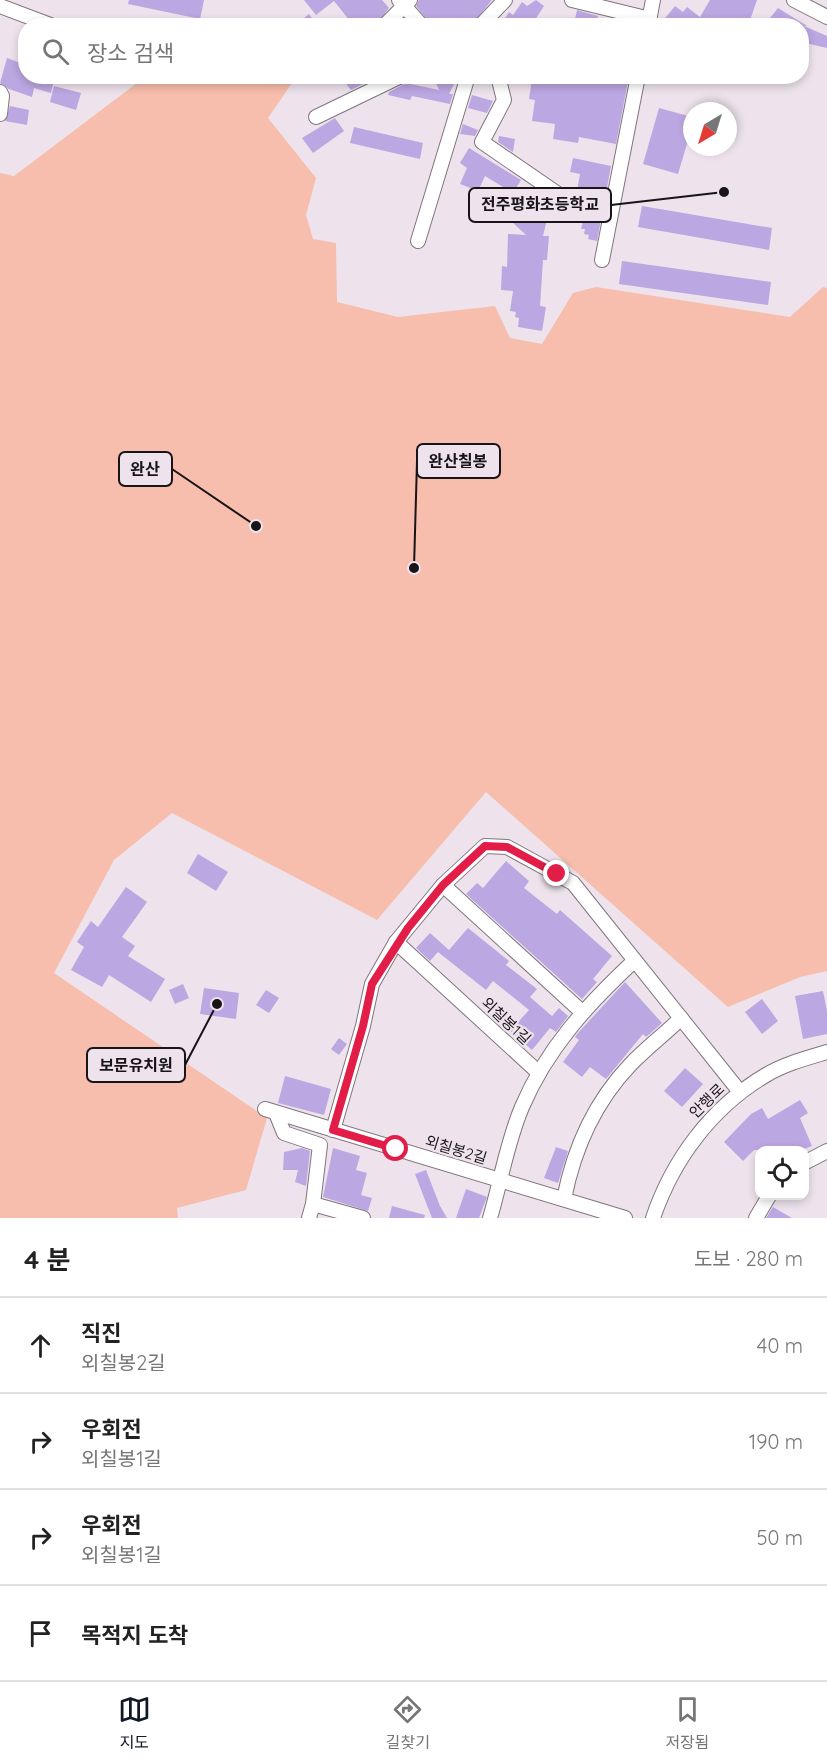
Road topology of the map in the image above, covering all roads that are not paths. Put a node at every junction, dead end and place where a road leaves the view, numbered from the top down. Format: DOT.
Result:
graph roads {
  1 [pos="506,0"];
  2 [pos="572,0"];
  3 [pos="653,0"];
  4 [pos="795,0"];
  5 [pos="404,2"];
  6 [pos="0,6"];
  7 [pos="827,17"];
  8 [pos="32,18"];
  9 [pos="391,18"];
  10 [pos="416,18"];
  11 [pos="490,18"];
  12 [pos="635,18"];
  13 [pos="650,18"];
  14 [pos="384,84"];
  15 [pos="466,84"];
  16 [pos="500,84"];
  17 [pos="636,84"];
  18 [pos="0,92"];
  19 [pos="0,114"];
  20 [pos="316,117"];
  21 [pos="558,194"];
  22 [pos="418,241"];
  23 [pos="602,260"];
  24 [pos="443,885"];
  25 [pos="396,942"];
  26 [pos="634,961"];
  27 [pos="582,1012"];
  28 [pos="681,1018"];
  29 [pos="827,1052"];
  30 [pos="539,1073"];
  31 [pos="740,1092"];
  32 [pos="333,1130"];
  33 [pos="827,1151"];
  34 [pos="809,1160"];
  35 [pos="501,1181"];
  36 [pos="564,1199"];
  37 [pos="767,1200"];
  38 [pos="311,1211"];
  39 [pos="593,1213"];
  40 [pos="363,1218"];
  41 [pos="490,1218"];
  42 [pos="625,1218"];
  43 [pos="653,1218"];
  44 [pos="756,1218"];
  1 -- 11 [label="street"];
  2 -- 12 [label="street"];
  3 -- 13 [label="street"];
  4 -- 7 [label="street"];
  5 -- 9 [label="street"];
  5 -- 10 [label="street"];
  6 -- 8 [label="street"];
  14 -- 20 [label="street"];
  15 -- 22 [label="street"];
  16 -- 21 [label="street"];
  17 -- 23 [label="street"];
  18 -- 19 [label="street"];
  24 -- 25 [label="street"];
  24 -- 26 [label="street"];
  24 -- 27 [label="street"];
  25 -- 30 [label="street, 외칠봉1길"];
  25 -- 32 [label="street"];
  26 -- 27 [label="street"];
  26 -- 28 [label="street"];
  27 -- 30 [label="street"];
  28 -- 31 [label="street"];
  28 -- 36 [label="street"];
  29 -- 31 [label="street, 안행로"];
  30 -- 35 [label="street, 외칠봉2길"];
  31 -- 43 [label="street, 안행로"];
  32 -- 35 [label="street, 외칠봉2길"];
  32 -- 38 [label="street, 외칠봉2길"];
  33 -- 34 [label="street"];
  35 -- 36 [label="street, 외칠봉2길"];
  35 -- 41 [label="street"];
  36 -- 39 [label="street, 외칠봉2길"];
  37 -- 44 [label="street"];
  38 -- 40 [label="street"];
  39 -- 42 [label="street, 외칠봉2길"];
}
